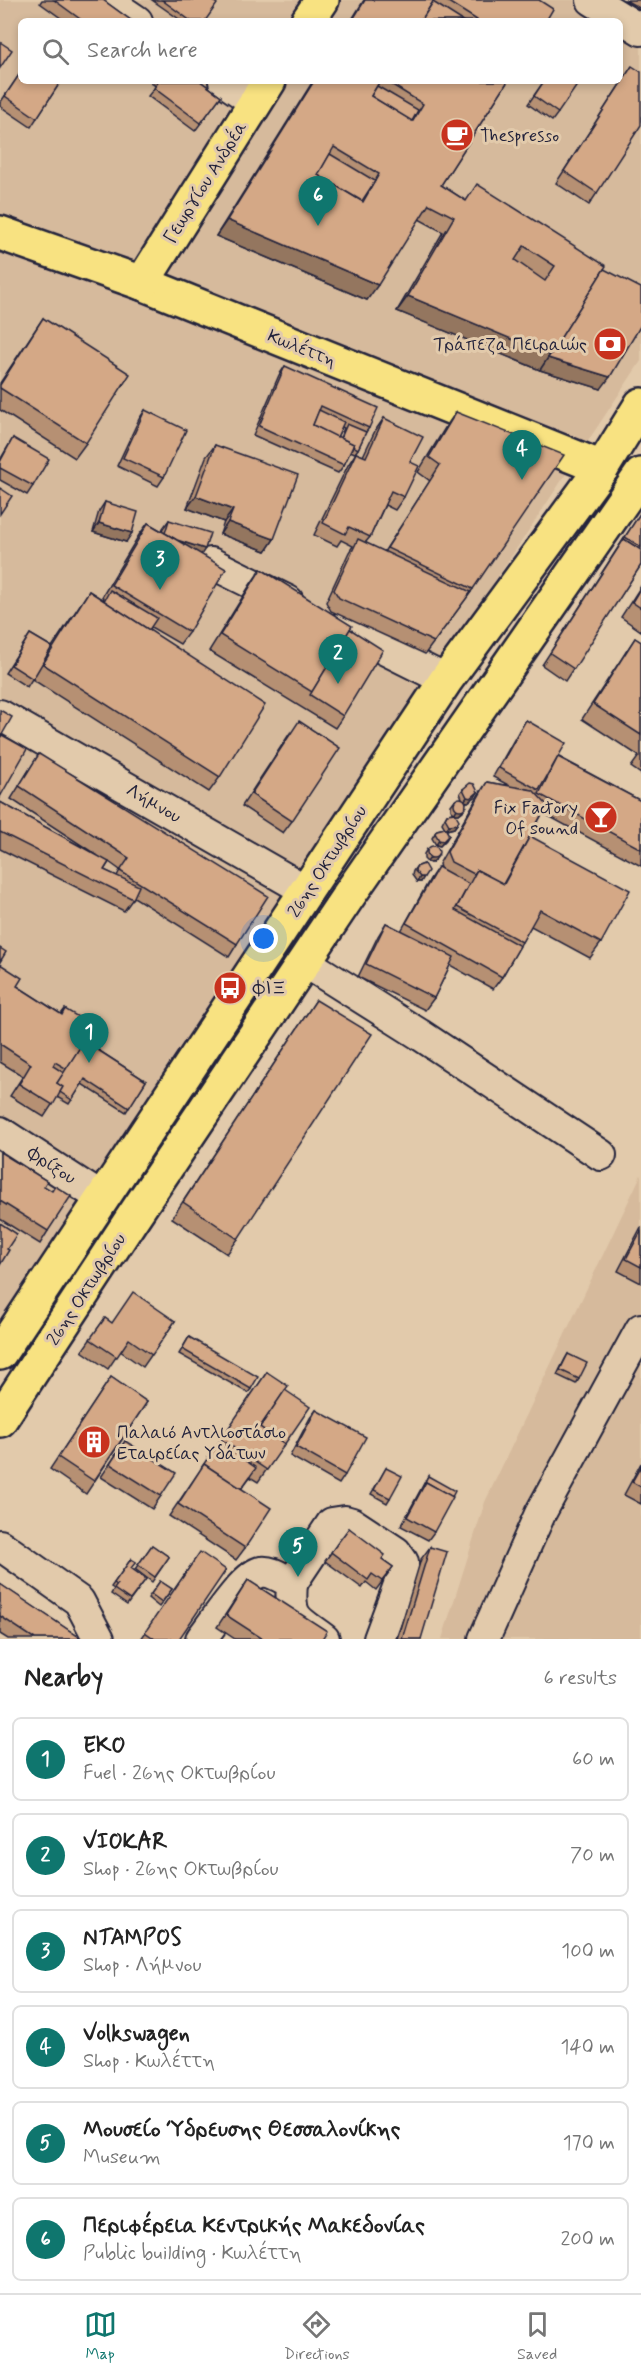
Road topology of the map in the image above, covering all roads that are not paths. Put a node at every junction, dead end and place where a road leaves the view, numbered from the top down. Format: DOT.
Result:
graph roads {
  1 [pos="106,0"];
  2 [pos="322,0"];
  3 [pos="592,0"];
  4 [pos="133,18"];
  5 [pos="310,18"];
  6 [pos="621,18"];
  7 [pos="623,19"];
  8 [pos="641,30"];
  9 [pos="234,84"];
  10 [pos="262,92"];
  11 [pos="2,238"];
  12 [pos="142,283"];
  13 [pos="641,405"];
  14 [pos="602,468"];
  15 [pos="641,475"];
  16 [pos="211,563"];
  17 [pos="446,680"];
  18 [pos="0,715"];
  19 [pos="307,891"];
  20 [pos="304,962"];
  21 [pos="0,1132"];
  22 [pos="601,1155"];
  23 [pos="103,1199"];
  24 [pos="641,1329"];
  25 [pos="0,1353"];
  26 [pos="0,1420"];
  27 [pos="0,1545"];
  28 [pos="292,1583"];
  29 [pos="488,1637"];
  30 [pos="99,1639"];
  31 [pos="201,1639"];
  32 [pos="324,1639"];
  33 [pos="379,1639"];
  1 -- 4 [label="street"];
  2 -- 5 [label="main road"];
  3 -- 6 [label="street"];
  7 -- 8 [label="street"];
  9 -- 10 [label="street"];
  10 -- 12 [label="main road, Γεωργίου Ανδρέα"];
  11 -- 12 [label="main road, Κωλέττη"];
  12 -- 14 [label="main road, Κωλέττη"];
  13 -- 14 [label="main road, 26ης Οκτωβρίου"];
  14 -- 17 [label="main road, 26ης Οκτωβρίου"];
  15 -- 20 [label="main road, 26ης Οκτωβρίου"];
  16 -- 17 [label="street"];
  17 -- 19 [label="main road, 26ης Οκτωβρίου"];
  18 -- 19 [label="street, Λήμνου"];
  19 -- 23 [label="main road, 26ης Οκτωβρίου"];
  20 -- 22 [label="street"];
  20 -- 26 [label="main road, 26ης Οκτωβρίου"];
  21 -- 23 [label="street, Φρίξου"];
  23 -- 25 [label="main road, 26ης Οκτωβρίου"];
  24 -- 29 [label="street"];
  27 -- 30 [label="street"];
  28 -- 31 [label="street"];
  28 -- 32 [label="street"];
  28 -- 33 [label="street"];
}
